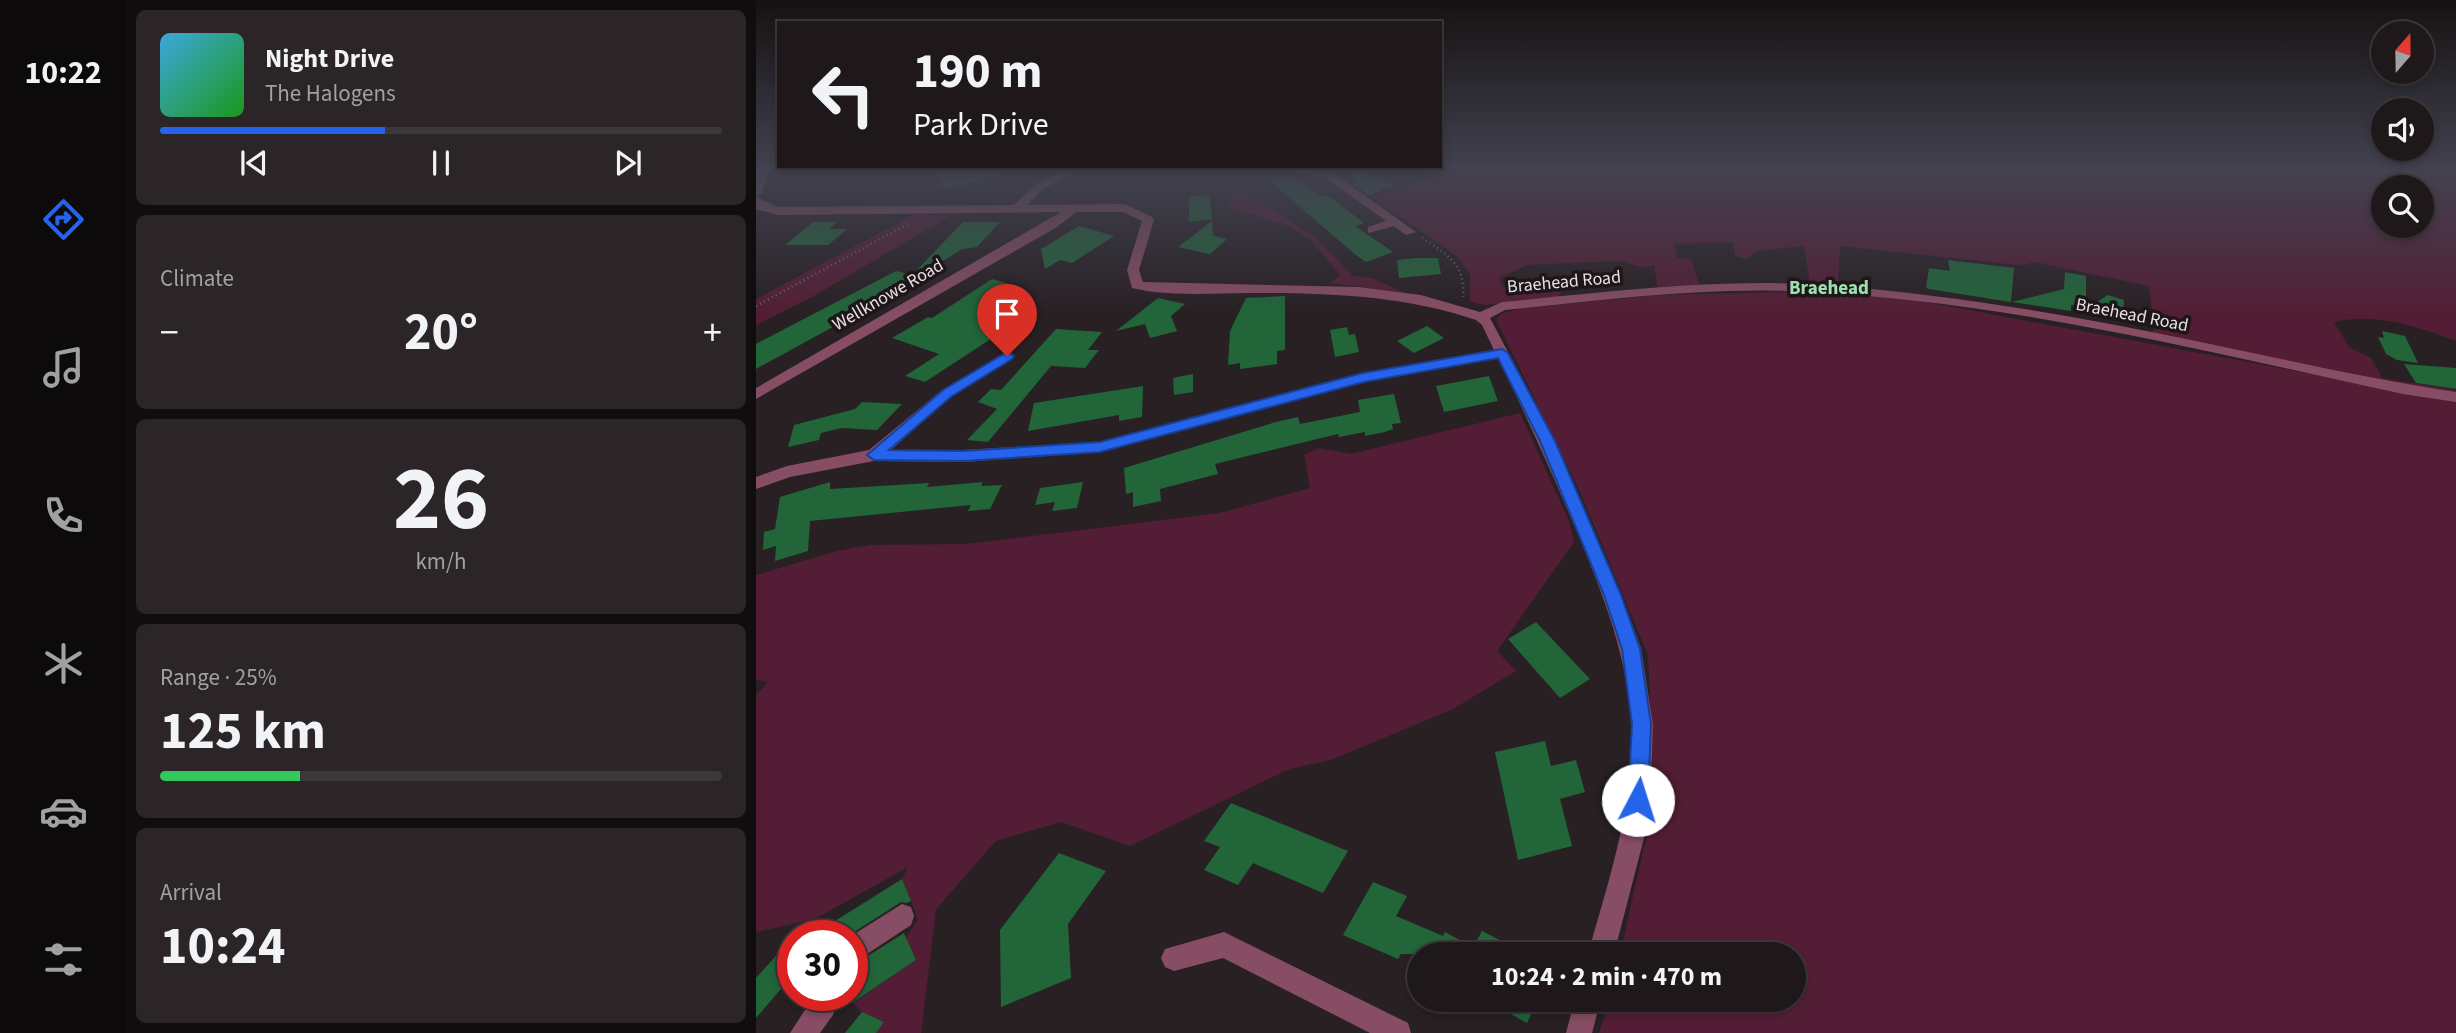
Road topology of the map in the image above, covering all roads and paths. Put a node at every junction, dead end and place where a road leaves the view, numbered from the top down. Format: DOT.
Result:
graph roads {
  1 [pos="921,217"];
  2 [pos="1062,217"];
  3 [pos="1146,217"];
  4 [pos="1387,217"];
  5 [pos="1394,222"];
  6 [pos="1372,230"];
  7 [pos="1410,232"];
  8 [pos="756,306"];
  9 [pos="1460,309"];
  10 [pos="1481,317"];
  11 [pos="1502,353"];
  12 [pos="1007,356"];
  13 [pos="756,394"];
  14 [pos="2456,397"];
  15 [pos="874,455"];
  16 [pos="756,483"];
  17 [pos="902,916"];
  18 [pos="868,940"];
  19 [pos="1604,942"];
  20 [pos="1174,958"];
  21 [pos="820,1011"];
  22 [pos="1585,1012"];
  23 [pos="803,1033"];
  24 [pos="1398,1033"];
  25 [pos="1579,1033"];
  1 -- 8 [label="path"];
  2 -- 13 [label="street, Wellknowe Road"];
  3 -- 9 [label="street"];
  4 -- 5 [label="street"];
  5 -- 6 [label="street"];
  5 -- 7 [label="street"];
  7 -- 9 [label="path"];
  9 -- 10 [label="street"];
  10 -- 11 [label="street"];
  10 -- 14 [label="street, Braehead Road"];
  11 -- 15 [label="street"];
  11 -- 19 [label="street"];
  12 -- 15 [label="street"];
  15 -- 16 [label="street"];
  17 -- 18 [label="street"];
  20 -- 24 [label="street"];
  21 -- 23 [label="street"];
  22 -- 25 [label="street"];
}
